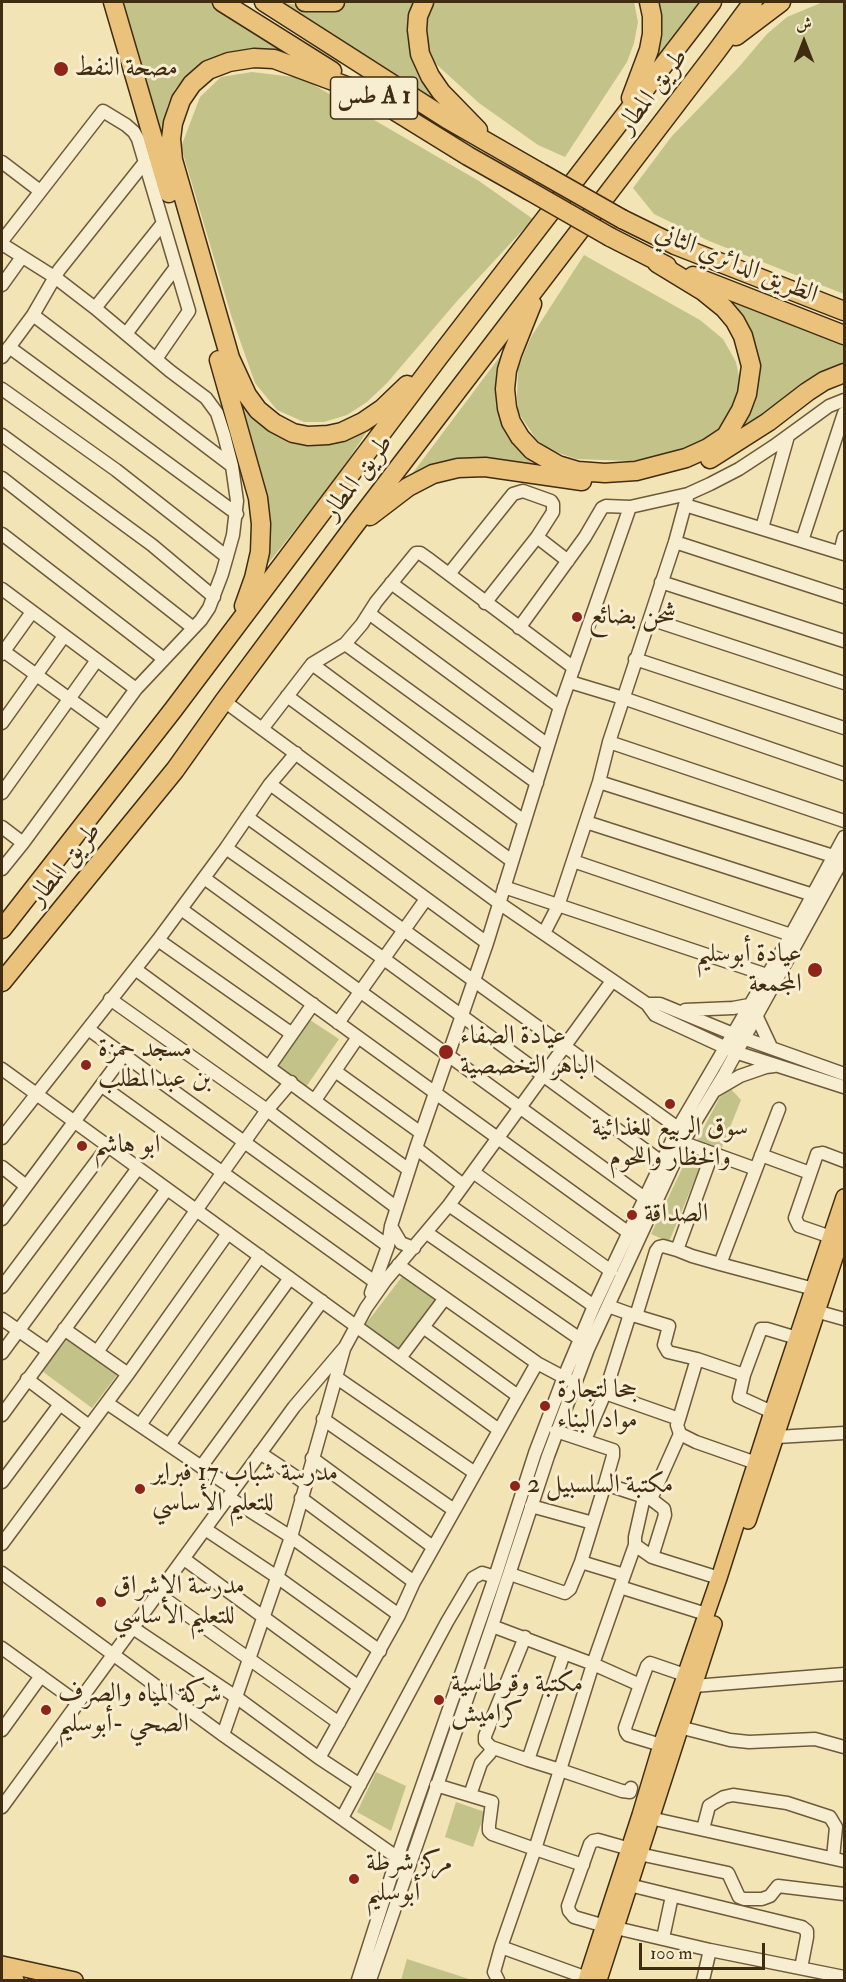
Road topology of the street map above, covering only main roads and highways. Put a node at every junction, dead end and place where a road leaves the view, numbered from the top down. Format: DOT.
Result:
graph roads {
  1 [pos="113,2"];
  2 [pos="222,2"];
  3 [pos="264,2"];
  4 [pos="305,2"];
  5 [pos="335,2"];
  6 [pos="424,2"];
  7 [pos="649,2"];
  8 [pos="712,2"];
  9 [pos="753,2"];
  10 [pos="781,2"];
  11 [pos="716,52"];
  12 [pos="368,94"];
  13 [pos="617,127"];
  14 [pos="493,147"];
  15 [pos="657,263"];
  16 [pos="543,278"];
  17 [pos="800,293"];
  18 [pos="844,301"];
  19 [pos="844,311"];
  20 [pos="844,335"];
  21 [pos="438,358"];
  22 [pos="844,373"];
  23 [pos="351,530"];
  24 [pos="233,630"];
  25 [pos="2,929"];
  26 [pos="2,982"];
  27 [pos="844,1197"];
  28 [pos="838,1233"];
  29 [pos="820,1282"];
  30 [pos="755,1486"];
  31 [pos="689,1680"];
  32 [pos="654,1789"];
  33 [pos="634,1851"];
  34 [pos="609,1933"];
  35 [pos="2,1964"];
  36 [pos="2,1977"];
  37 [pos="16,1980"];
  38 [pos="75,1980"];
  39 [pos="590,1980"];
  1 -- 24 [label="highway"];
  2 -- 12 [label="highway, طس A 1"];
  3 -- 14 [label="highway, طس A 1"];
  4 -- 5 [label="highway"];
  6 -- 14 [label="highway"];
  7 -- 13 [label="highway"];
  8 -- 13 [label="highway, طريق المطار"];
  9 -- 11 [label="highway, طريق المطار"];
  10 -- 11 [label="highway"];
  11 -- 16 [label="highway, طريق المطار"];
  12 -- 15 [label="highway, الطريق الدائري الثاني / طس A 1, bridge"];
  12 -- 21 [label="highway"];
  13 -- 21 [label="highway, طريق المطار"];
  14 -- 17 [label="highway, الطريق الدائري الثاني / طس A 1, bridge"];
  15 -- 16 [label="highway"];
  15 -- 20 [label="highway, الطريق الدائري الثاني"];
  16 -- 23 [label="highway, طريق المطار"];
  17 -- 18 [label="highway"];
  17 -- 19 [label="highway, الطريق الدائري الثاني"];
  21 -- 24 [label="highway, طريق المطار"];
  22 -- 23 [label="highway"];
  23 -- 26 [label="highway, طريق المطار"];
  24 -- 25 [label="highway, طريق المطار"];
  27 -- 28 [label="main road"];
  28 -- 29 [label="main road"];
  29 -- 30 [label="main road"];
  29 -- 30 [label="main road"];
  30 -- 31 [label="main road"];
  30 -- 31 [label="main road"];
  31 -- 32 [label="main road"];
  31 -- 32 [label="main road"];
  32 -- 33 [label="main road"];
  32 -- 33 [label="main road"];
  33 -- 34 [label="main road"];
  33 -- 34 [label="main road"];
  34 -- 39 [label="main road"];
  35 -- 38 [label="main road"];
  36 -- 37 [label="main road"];
}
